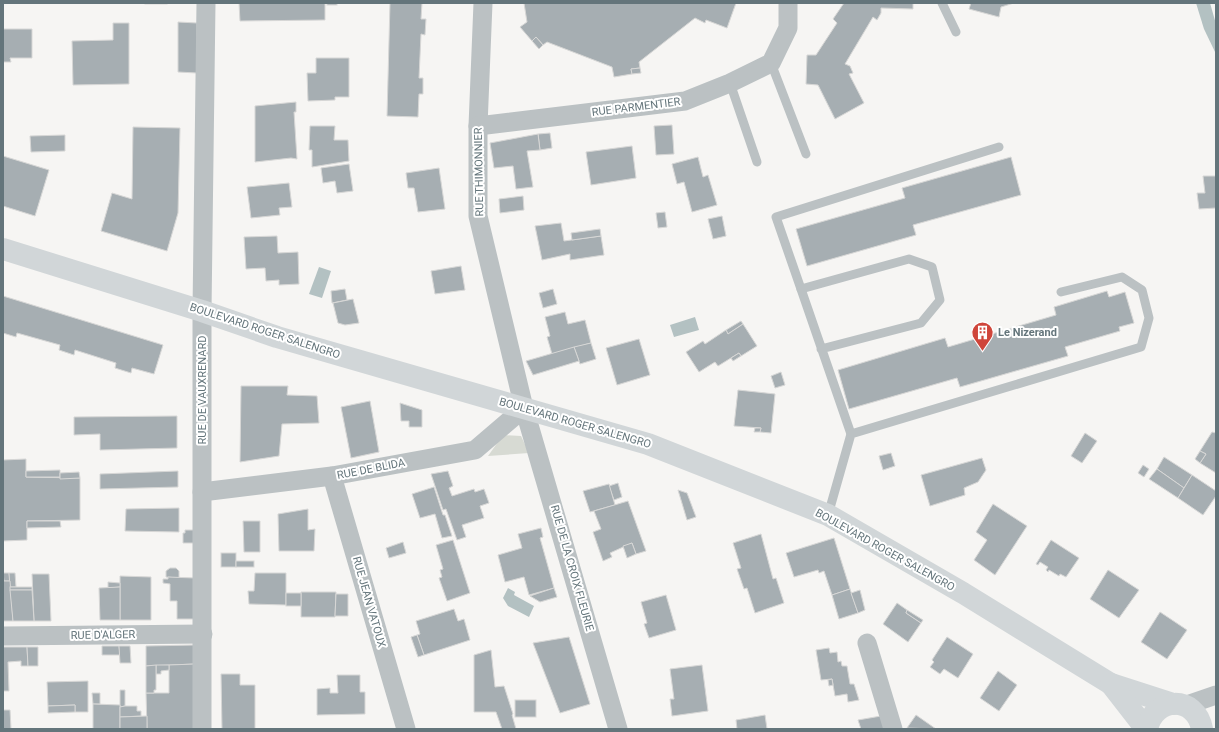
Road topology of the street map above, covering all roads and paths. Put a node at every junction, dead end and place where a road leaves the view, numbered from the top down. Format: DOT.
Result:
graph roads {
  1 [pos="206,3"];
  2 [pos="483,3"];
  3 [pos="788,3"];
  4 [pos="942,3"];
  5 [pos="956,32"];
  6 [pos="771,63"];
  7 [pos="730,83"];
  8 [pos="478,126"];
  9 [pos="999,147"];
  10 [pos="806,154"];
  11 [pos="757,162"];
  12 [pos="3,249"];
  13 [pos="801,289"];
  14 [pos="1061,292"];
  15 [pos="202,311"];
  16 [pos="822,349"];
  17 [pos="524,408"];
  18 [pos="851,434"];
  19 [pos="332,476"];
  20 [pos="202,492"];
  21 [pos="828,515"];
  22 [pos="203,634"];
  23 [pos="3,636"];
  24 [pos="867,643"];
  25 [pos="1111,684"];
  26 [pos="1216,695"];
  27 [pos="1179,705"];
  28 [pos="1216,705"];
  29 [pos="1202,726"];
  30 [pos="202,729"];
  31 [pos="406,729"];
  32 [pos="618,729"];
  33 [pos="894,729"];
  34 [pos="1146,729"];
  1 -- 15 [label="street, RUE DE VAUXRENARD"];
  2 -- 8 [label="street, RUE THIMONNIER"];
  3 -- 6 [label="street"];
  4 -- 5 [label="lane"];
  6 -- 7 [label="street, RUE PARMENTIER"];
  6 -- 10 [label="lane"];
  7 -- 8 [label="street, RUE PARMENTIER"];
  7 -- 11 [label="lane"];
  8 -- 17 [label="street, RUE THIMONNIER"];
  9 -- 13 [label="lane"];
  12 -- 15 [label="main road, BOULEVARD ROGER SALENGRO"];
  13 -- 16 [label="lane"];
  13 -- 16 [label="lane"];
  14 -- 18 [label="lane"];
  15 -- 17 [label="main road, BOULEVARD ROGER SALENGRO"];
  15 -- 20 [label="street, RUE DE VAUXRENARD"];
  16 -- 18 [label="lane"];
  17 -- 19 [label="street, RUE DE BLIDA"];
  17 -- 21 [label="main road, BOULEVARD ROGER SALENGRO"];
  17 -- 32 [label="street, RUE DE LA CROIX FLEURIE"];
  18 -- 21 [label="lane"];
  19 -- 20 [label="street, RUE DE BLIDA"];
  19 -- 31 [label="street, RUE JEAN VATOUX"];
  20 -- 22 [label="street, RUE DE VAUXRENARD"];
  21 -- 25 [label="main road, BOULEVARD ROGER SALENGRO"];
  22 -- 23 [label="street, RUE D'ALGER"];
  22 -- 30 [label="street, RUE DE VAUXRENARD"];
  24 -- 33 [label="street"];
  25 -- 27 [label="main road, BOULEVARD ROGER SALENGRO"];
  25 -- 34 [label="main road, BOULEVARD ROGER SALENGRO"];
  26 -- 27 [label="street"];
  27 -- 29 [label="main road"];
  27 -- 34 [label="main road"];
  28 -- 29 [label="street"];
}
